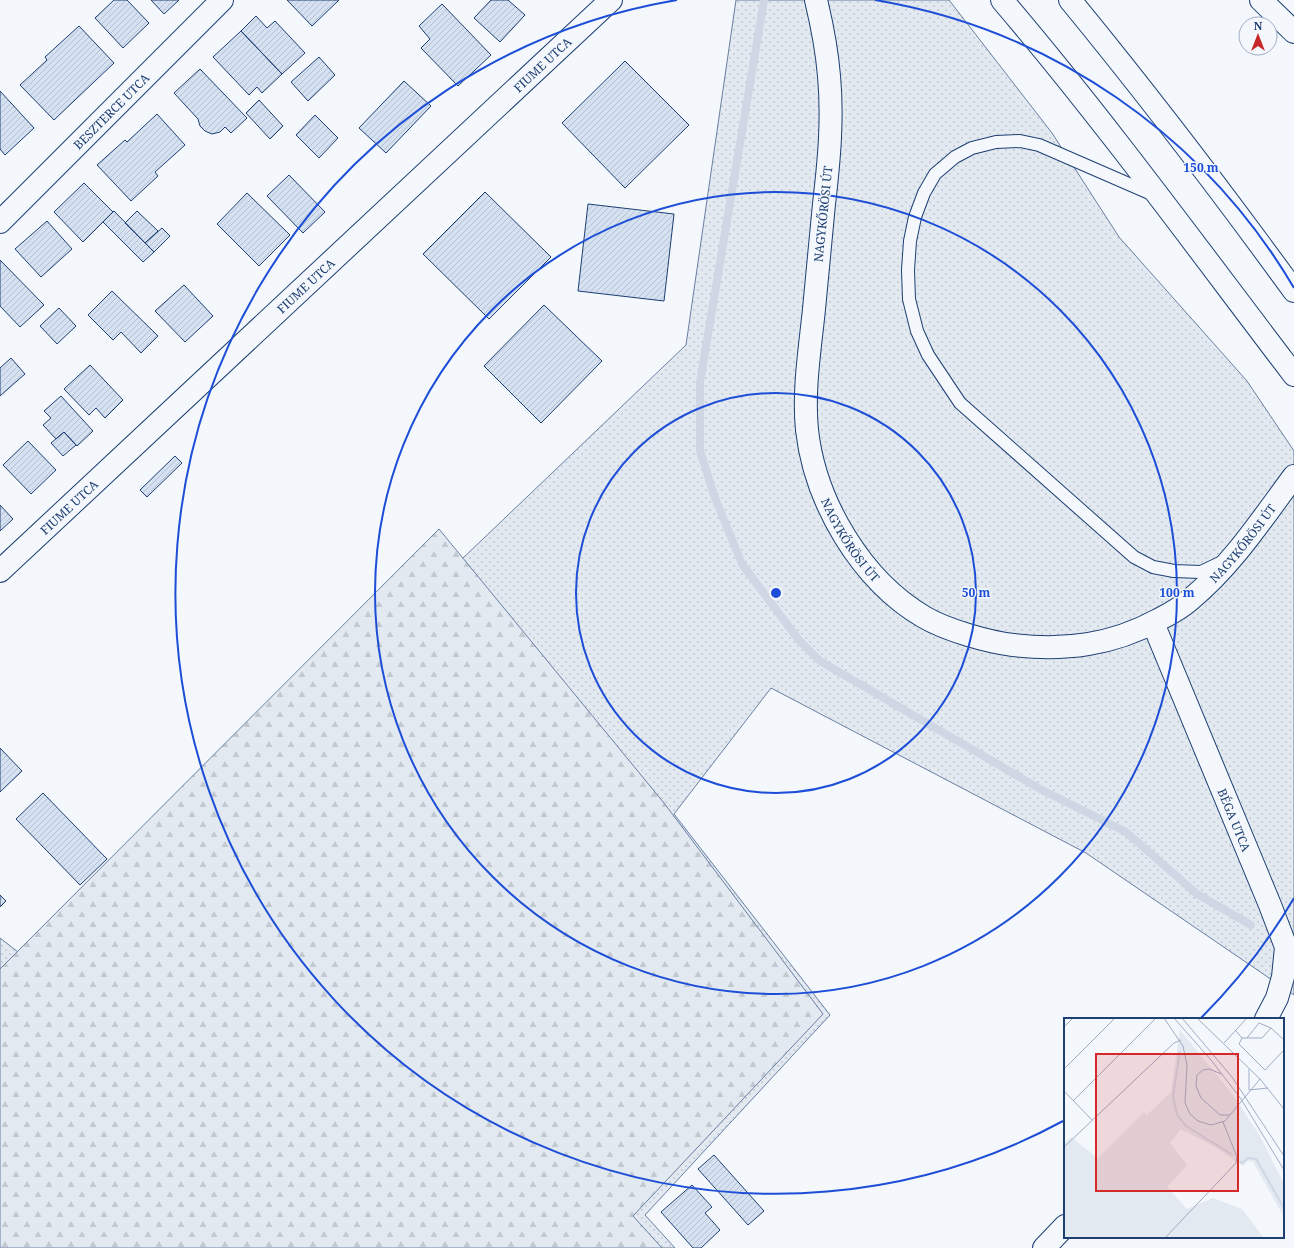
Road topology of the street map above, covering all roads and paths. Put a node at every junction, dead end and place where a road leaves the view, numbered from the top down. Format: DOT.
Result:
graph roads {
  1 [pos="222,0"];
  2 [pos="611,0"];
  3 [pos="816,0"];
  4 [pos="1002,0"];
  5 [pos="1070,0"];
  6 [pos="1261,0"];
  7 [pos="1294,32"];
  8 [pos="1162,199"];
  9 [pos="0,222"];
  10 [pos="1294,291"];
  11 [pos="1294,375"];
  12 [pos="1294,476"];
  13 [pos="1232,558"];
  14 [pos="0,570"];
  15 [pos="1153,623"];
  16 [pos="1267,1018"];
  17 [pos="1064,1227"];
  18 [pos="1044,1248"];
  1 -- 9 [label="main road, BESZTERCE UTCA"];
  2 -- 14 [label="main road, FIUME UTCA"];
  3 -- 15 [label="main road, NAGYKŐRÖSI ÚT"];
  4 -- 8 [label="main road"];
  5 -- 10 [label="main road"];
  6 -- 7 [label="main road"];
  8 -- 11 [label="main road"];
  8 -- 13 [label="lane"];
  12 -- 13 [label="main road, NAGYKŐRÖSI ÚT"];
  13 -- 15 [label="main road, NAGYKŐRÖSI ÚT"];
  15 -- 16 [label="main road, BÉGA UTCA"];
  17 -- 18 [label="main road"];
}
